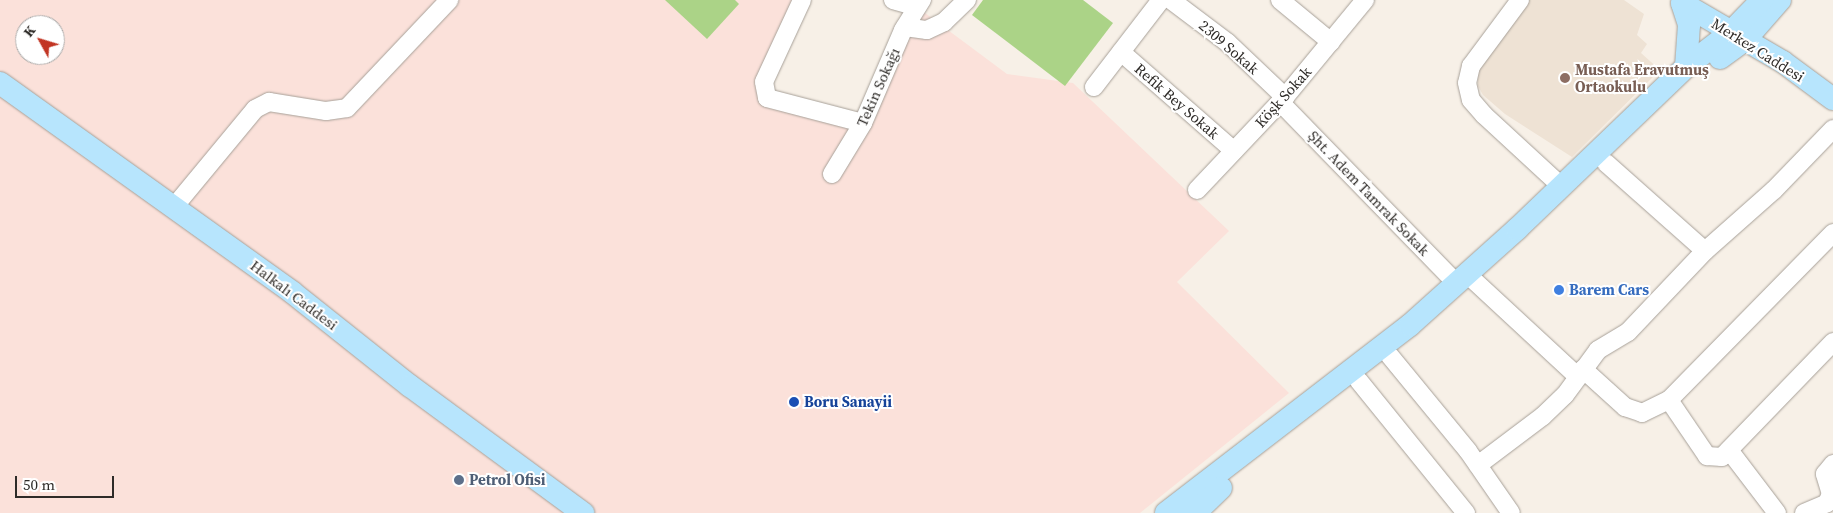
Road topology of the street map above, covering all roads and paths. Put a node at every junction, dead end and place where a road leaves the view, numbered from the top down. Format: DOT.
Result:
graph roads {
  1 [pos="448,0"];
  2 [pos="802,0"];
  3 [pos="893,0"];
  4 [pos="967,0"];
  5 [pos="1161,0"];
  6 [pos="1172,0"];
  7 [pos="1280,0"];
  8 [pos="1365,0"];
  9 [pos="1520,0"];
  10 [pos="1762,0"];
  11 [pos="1780,0"];
  12 [pos="1679,2"];
  13 [pos="919,4"];
  14 [pos="905,27"];
  15 [pos="1738,36"];
  16 [pos="1331,42"];
  17 [pos="1121,52"];
  18 [pos="1686,67"];
  19 [pos="0,83"];
  20 [pos="1094,87"];
  21 [pos="1282,99"];
  22 [pos="1833,99"];
  23 [pos="862,123"];
  24 [pos="1833,130"];
  25 [pos="1234,151"];
  26 [pos="1606,163"];
  27 [pos="832,174"];
  28 [pos="1561,186"];
  29 [pos="1197,190"];
  30 [pos="174,206"];
  31 [pos="1833,233"];
  32 [pos="1705,251"];
  33 [pos="1467,281"];
  34 [pos="1833,342"];
  35 [pos="1390,356"];
  36 [pos="1580,373"];
  37 [pos="1359,381"];
  38 [pos="1669,400"];
  39 [pos="1730,450"];
  40 [pos="1833,464"];
  41 [pos="1478,465"];
  42 [pos="582,513"];
  43 [pos="1166,513"];
  44 [pos="1195,513"];
  45 [pos="1466,513"];
  46 [pos="1511,513"];
  47 [pos="1777,513"];
  48 [pos="1804,513"];
  1 -- 30 [label="street"];
  2 -- 23 [label="street"];
  3 -- 13 [label="street"];
  4 -- 14 [label="street"];
  5 -- 17 [label="street, Refik Bey Sokak"];
  6 -- 21 [label="street, 2309 Sokak"];
  7 -- 16 [label="street"];
  8 -- 16 [label="street, Köşk Sokak"];
  9 -- 28 [label="street"];
  10 -- 15 [label="main road"];
  11 -- 15 [label="main road"];
  12 -- 15 [label="main road, Merkez Caddesi"];
  12 -- 18 [label="main road"];
  13 -- 14 [label="street, Tekin Sokağı"];
  14 -- 23 [label="street, Tekin Sokağı"];
  15 -- 18 [label="main road"];
  15 -- 22 [label="main road, Merkez Caddesi"];
  15 -- 26 [label="main road"];
  16 -- 21 [label="street, Köşk Sokak"];
  17 -- 20 [label="street, Refik Bey Sokak"];
  17 -- 25 [label="street, Refik Bey Sokak"];
  18 -- 28 [label="main road"];
  19 -- 30 [label="main road, Halkalı Caddesi"];
  21 -- 25 [label="street, Köşk Sokak"];
  21 -- 33 [label="street, Şht. Adem Tamrak Sokak"];
  23 -- 27 [label="street, Tekin Sokağı"];
  24 -- 32 [label="street"];
  25 -- 29 [label="street, Köşk Sokak"];
  26 -- 32 [label="street"];
  26 -- 33 [label="main road"];
  28 -- 33 [label="main road"];
  30 -- 42 [label="main road, Halkalı Caddesi"];
  31 -- 38 [label="street, Şht. Adem Tamrak Sokak"];
  32 -- 36 [label="street"];
  33 -- 35 [label="main road"];
  33 -- 36 [label="street, Şht. Adem Tamrak Sokak"];
  33 -- 43 [label="main road"];
  34 -- 39 [label="street"];
  35 -- 37 [label="main road"];
  35 -- 41 [label="street"];
  36 -- 38 [label="street, Şht. Adem Tamrak Sokak"];
  36 -- 41 [label="street"];
  37 -- 44 [label="main road"];
  37 -- 45 [label="street"];
  38 -- 39 [label="street"];
  39 -- 47 [label="street"];
  40 -- 48 [label="street"];
  41 -- 46 [label="street"];
}
